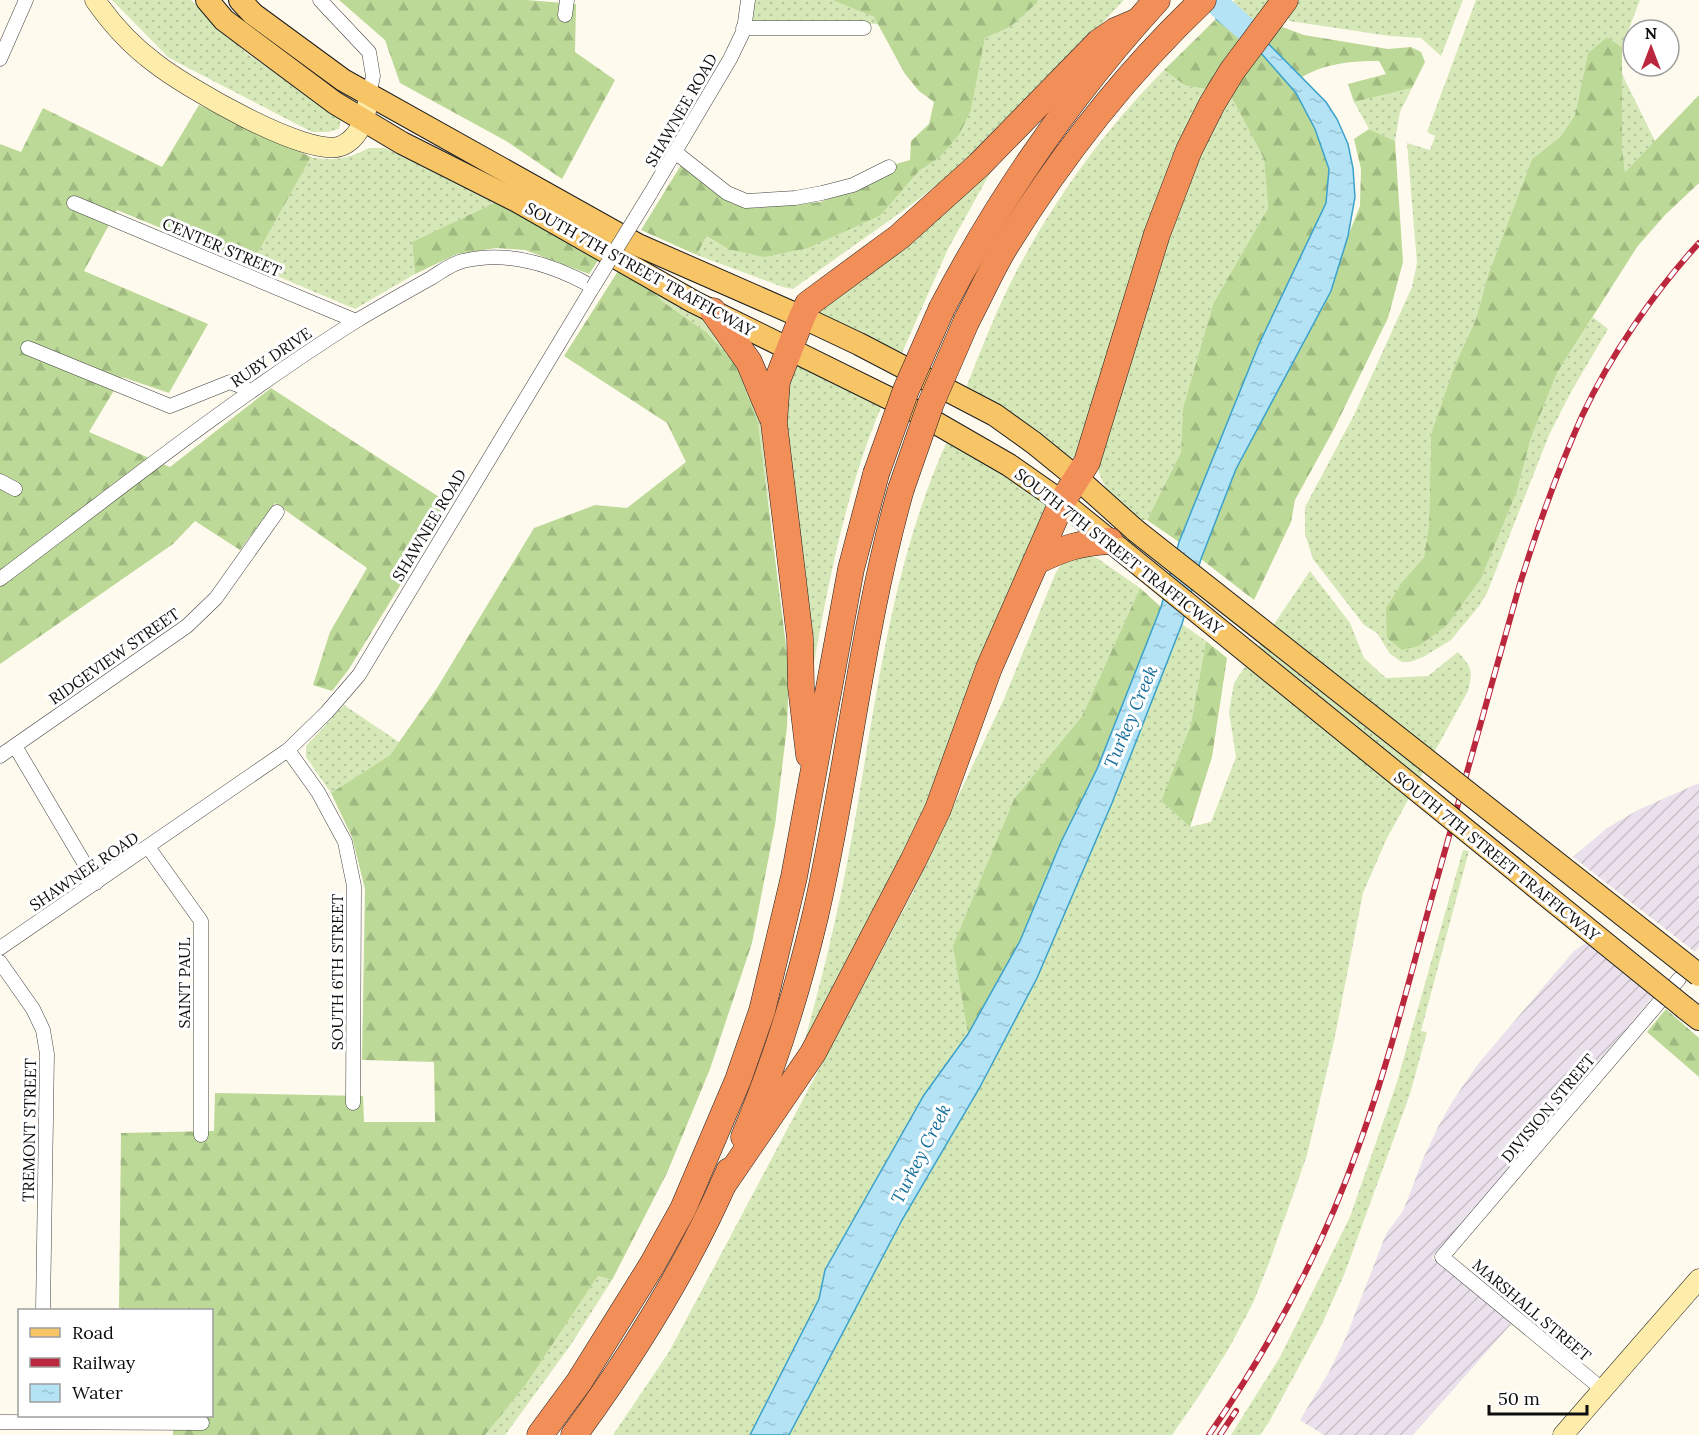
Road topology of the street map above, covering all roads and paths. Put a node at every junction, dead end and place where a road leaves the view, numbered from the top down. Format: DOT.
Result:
graph roads {
  1 [pos="26,0"];
  2 [pos="95,0"];
  3 [pos="207,0"];
  4 [pos="240,0"];
  5 [pos="320,0"];
  6 [pos="567,0"];
  7 [pos="748,0"];
  8 [pos="1157,0"];
  9 [pos="1203,0"];
  10 [pos="1285,0"];
  11 [pos="565,15"];
  12 [pos="743,28"];
  13 [pos="864,28"];
  14 [pos="1125,30"];
  15 [pos="0,59"];
  16 [pos="369,96"];
  17 [pos="364,121"];
  18 [pos="675,152"];
  19 [pos="889,167"];
  20 [pos="74,203"];
  21 [pos="593,287"];
  22 [pos="713,311"];
  23 [pos="802,317"];
  24 [pos="356,321"];
  25 [pos="28,348"];
  26 [pos="790,349"];
  27 [pos="250,390"];
  28 [pos="774,423"];
  29 [pos="1077,478"];
  30 [pos="0,481"];
  31 [pos="15,489"];
  32 [pos="1062,502"];
  33 [pos="277,512"];
  34 [pos="1115,545"];
  35 [pos="1036,561"];
  36 [pos="0,579"];
  37 [pos="15,746"];
  38 [pos="288,750"];
  39 [pos="0,756"];
  40 [pos="813,783"];
  41 [pos="148,847"];
  42 [pos="96,883"];
  43 [pos="0,948"];
  44 [pos="0,962"];
  45 [pos="1689,977"];
  46 [pos="1692,1014"];
  47 [pos="353,1103"];
  48 [pos="201,1135"];
  49 [pos="723,1185"];
  50 [pos="1442,1257"];
  51 [pos="1699,1279"];
  52 [pos="43,1309"];
  53 [pos="1602,1389"];
  54 [pos="42,1419"];
  55 [pos="0,1422"];
  56 [pos="202,1423"];
  57 [pos="540,1435"];
  58 [pos="574,1435"];
  59 [pos="1563,1435"];
  1 -- 15 [label="street"];
  2 -- 17 [label="main road"];
  3 -- 17 [label="main road, SOUTH 7TH STREET TRAFFICWAY"];
  4 -- 16 [label="main road, SOUTH 7TH STREET TRAFFICWAY"];
  5 -- 16 [label="street"];
  6 -- 11 [label="street"];
  7 -- 12 [label="street, SHAWNEE ROAD"];
  8 -- 14 [label="highway"];
  9 -- 49 [label="highway, bridge"];
  10 -- 29 [label="highway"];
  12 -- 13 [label="street"];
  12 -- 18 [label="street, SHAWNEE ROAD"];
  14 -- 23 [label="highway"];
  14 -- 40 [label="highway, bridge"];
  16 -- 17 [label="main road"];
  16 -- 23 [label="main road, SOUTH 7TH STREET TRAFFICWAY"];
  17 -- 22 [label="main road, SOUTH 7TH STREET TRAFFICWAY"];
  18 -- 19 [label="street"];
  18 -- 21 [label="street, SHAWNEE ROAD, bridge"];
  20 -- 24 [label="street, CENTER STREET"];
  21 -- 24 [label="street, RUBY DRIVE"];
  21 -- 38 [label="street, SHAWNEE ROAD"];
  22 -- 26 [label="main road, SOUTH 7TH STREET TRAFFICWAY"];
  22 -- 28 [label="highway"];
  23 -- 26 [label="highway"];
  23 -- 29 [label="main road, SOUTH 7TH STREET TRAFFICWAY"];
  24 -- 27 [label="street, RUBY DRIVE"];
  25 -- 27 [label="street"];
  26 -- 28 [label="highway"];
  26 -- 32 [label="main road, SOUTH 7TH STREET TRAFFICWAY"];
  27 -- 36 [label="street, RUBY DRIVE"];
  28 -- 40 [label="highway"];
  29 -- 32 [label="highway"];
  29 -- 45 [label="main road, SOUTH 7TH STREET TRAFFICWAY, bridge"];
  30 -- 31 [label="street"];
  32 -- 34 [label="main road, SOUTH 7TH STREET TRAFFICWAY"];
  32 -- 35 [label="highway"];
  33 -- 37 [label="street, RIDGEVIEW STREET"];
  34 -- 35 [label="highway"];
  34 -- 46 [label="main road, SOUTH 7TH STREET TRAFFICWAY, bridge"];
  35 -- 49 [label="highway"];
  37 -- 39 [label="street, RIDGEVIEW STREET"];
  37 -- 42 [label="street"];
  38 -- 41 [label="street, SHAWNEE ROAD"];
  38 -- 47 [label="street, SOUTH 6TH STREET"];
  40 -- 57 [label="highway"];
  41 -- 42 [label="street, SHAWNEE ROAD"];
  41 -- 48 [label="street, SAINT PAUL"];
  42 -- 43 [label="street, SHAWNEE ROAD"];
  44 -- 52 [label="street, TREMONT STREET"];
  45 -- 50 [label="street, DIVISION STREET"];
  49 -- 58 [label="highway"];
  50 -- 53 [label="street, MARSHALL STREET"];
  51 -- 53 [label="main road"];
  53 -- 59 [label="main road"];
  54 -- 55 [label="street"];
  54 -- 56 [label="street"];
}
